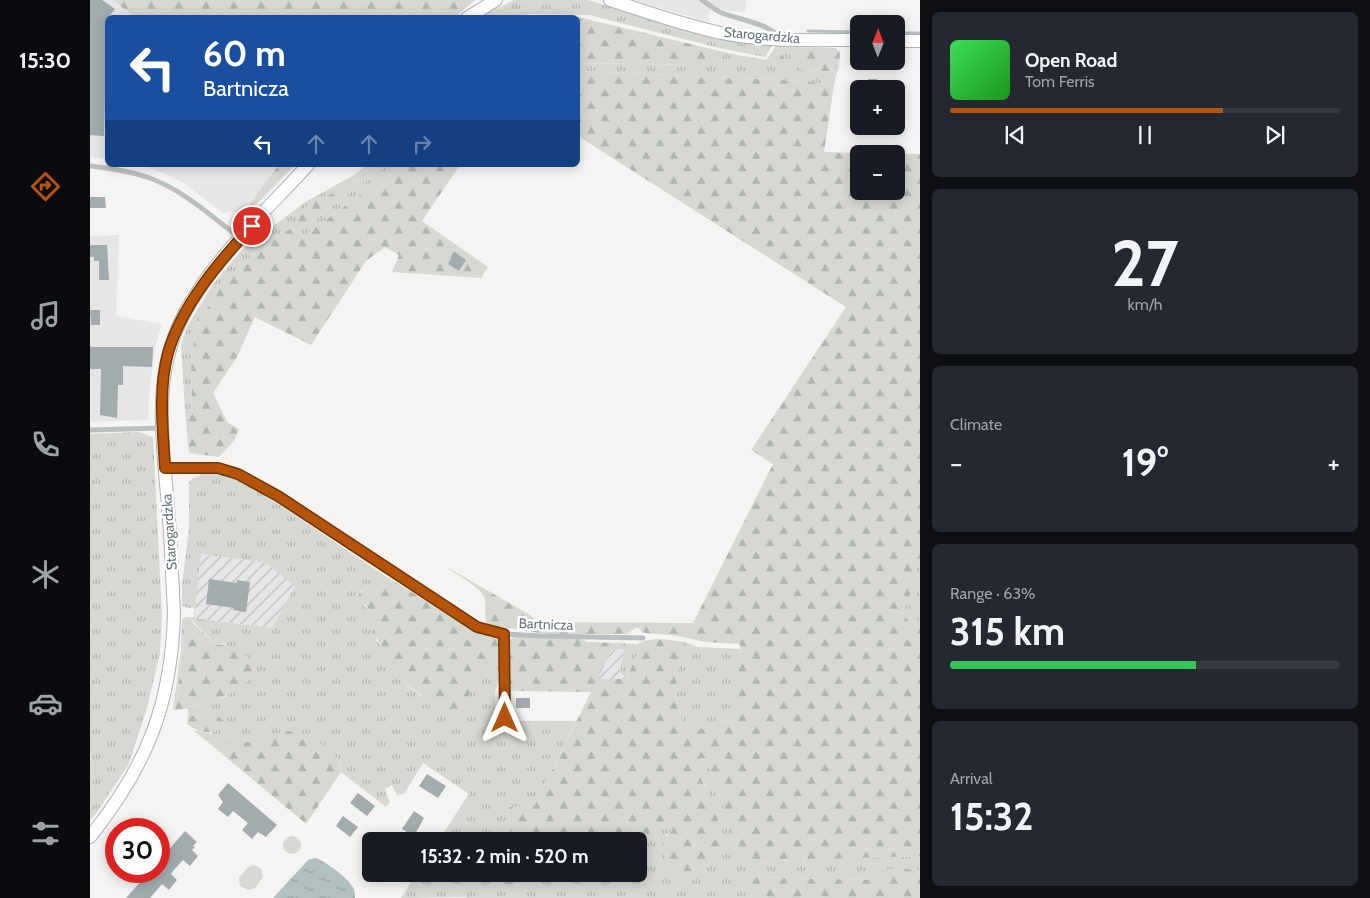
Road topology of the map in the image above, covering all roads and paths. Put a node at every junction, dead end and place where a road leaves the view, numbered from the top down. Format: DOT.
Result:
graph roads {
  1 [pos="496,0"];
  2 [pos="610,0"];
  3 [pos="702,0"];
  4 [pos="472,15"];
  5 [pos="779,38"];
  6 [pos="850,40"];
  7 [pos="905,40"];
  8 [pos="920,41"];
  9 [pos="90,166"];
  10 [pos="306,167"];
  11 [pos="240,238"];
  12 [pos="162,428"];
  13 [pos="90,430"];
  14 [pos="165,468"];
  15 [pos="504,634"];
  16 [pos="643,638"];
  17 [pos="505,718"];
  18 [pos="90,837"];
  1 -- 4 [label="main road"];
  2 -- 5 [label="main road, Starogardzka"];
  3 -- 5 [label="street"];
  5 -- 6 [label="main road, Starogardzka"];
  7 -- 8 [label="main road"];
  9 -- 11 [label="street"];
  10 -- 11 [label="main road, Starogardzka"];
  11 -- 12 [label="main road, Starogardzka"];
  12 -- 13 [label="street"];
  12 -- 14 [label="main road, Starogardzka"];
  14 -- 15 [label="street, Bartnicza"];
  14 -- 18 [label="main road, Starogardzka"];
  15 -- 16 [label="street, Bartnicza"];
  15 -- 17 [label="street"];
}
